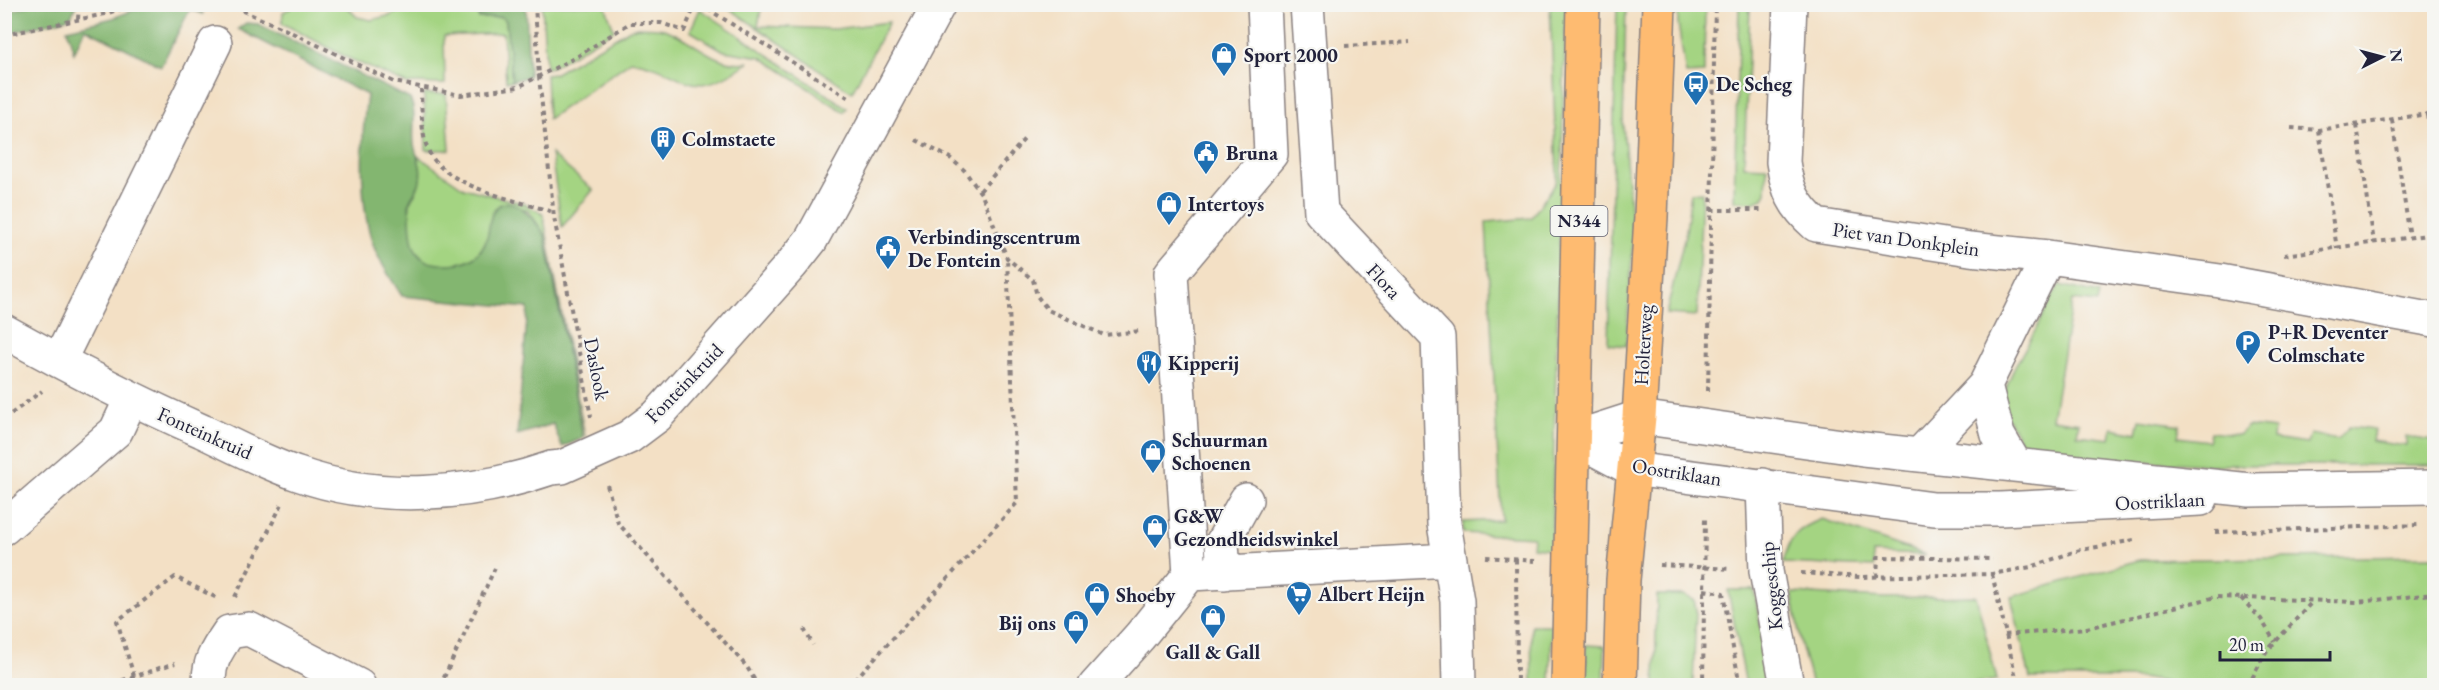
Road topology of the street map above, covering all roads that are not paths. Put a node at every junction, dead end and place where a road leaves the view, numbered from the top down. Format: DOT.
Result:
graph roads {
  1 [pos="939,4"];
  2 [pos="1264,4"];
  3 [pos="1307,4"];
  4 [pos="1584,4"];
  5 [pos="1659,4"];
  6 [pos="1790,4"];
  7 [pos="215,43"];
  8 [pos="2048,257"];
  9 [pos="2434,320"];
  10 [pos="4,331"];
  11 [pos="59,361"];
  12 [pos="1984,385"];
  13 [pos="130,399"];
  14 [pos="1639,417"];
  15 [pos="1574,438"];
  16 [pos="1919,455"];
  17 [pos="2015,464"];
  18 [pos="1632,469"];
  19 [pos="1763,485"];
  20 [pos="2434,487"];
  21 [pos="2250,490"];
  22 [pos="1246,500"];
  23 [pos="4,528"];
  24 [pos="1450,561"];
  25 [pos="1224,573"];
  26 [pos="1190,574"];
  27 [pos="1140,636"];
  28 [pos="210,686"];
  29 [pos="358,686"];
  30 [pos="1095,686"];
  31 [pos="1129,686"];
  32 [pos="1459,686"];
  33 [pos="1569,686"];
  34 [pos="1620,686"];
  35 [pos="1786,686"];
  1 -- 13 [label="street, Fonteinkruid"];
  2 -- 26 [label="street"];
  3 -- 24 [label="street, Flora"];
  4 -- 15 [label="main road, N344"];
  5 -- 14 [label="main road, Holterweg"];
  6 -- 8 [label="street, Piet van Donkplein"];
  7 -- 11 [label="street"];
  8 -- 9 [label="street, Piet van Donkplein"];
  8 -- 12 [label="street"];
  10 -- 11 [label="street, Fonteinkruid"];
  11 -- 13 [label="street, Fonteinkruid"];
  12 -- 16 [label="street"];
  12 -- 17 [label="street"];
  13 -- 23 [label="street"];
  14 -- 15 [label="street, Oostriklaan"];
  14 -- 16 [label="street, Oostriklaan"];
  14 -- 18 [label="main road, Holterweg"];
  15 -- 18 [label="street, Oostriklaan"];
  15 -- 33 [label="main road, N344"];
  16 -- 17 [label="street, Oostriklaan"];
  17 -- 21 [label="street, Oostriklaan"];
  18 -- 19 [label="street, Oostriklaan"];
  18 -- 34 [label="main road, Holterweg"];
  19 -- 21 [label="street, Oostriklaan"];
  19 -- 35 [label="street, Koggeschip"];
  20 -- 21 [label="street, Oostriklaan"];
  22 -- 25 [label="street"];
  24 -- 25 [label="street"];
  24 -- 32 [label="street, Flora"];
  25 -- 26 [label="street"];
  26 -- 27 [label="street"];
  27 -- 30 [label="street"];
  27 -- 31 [label="street"];
  28 -- 29 [label="street"];
}
